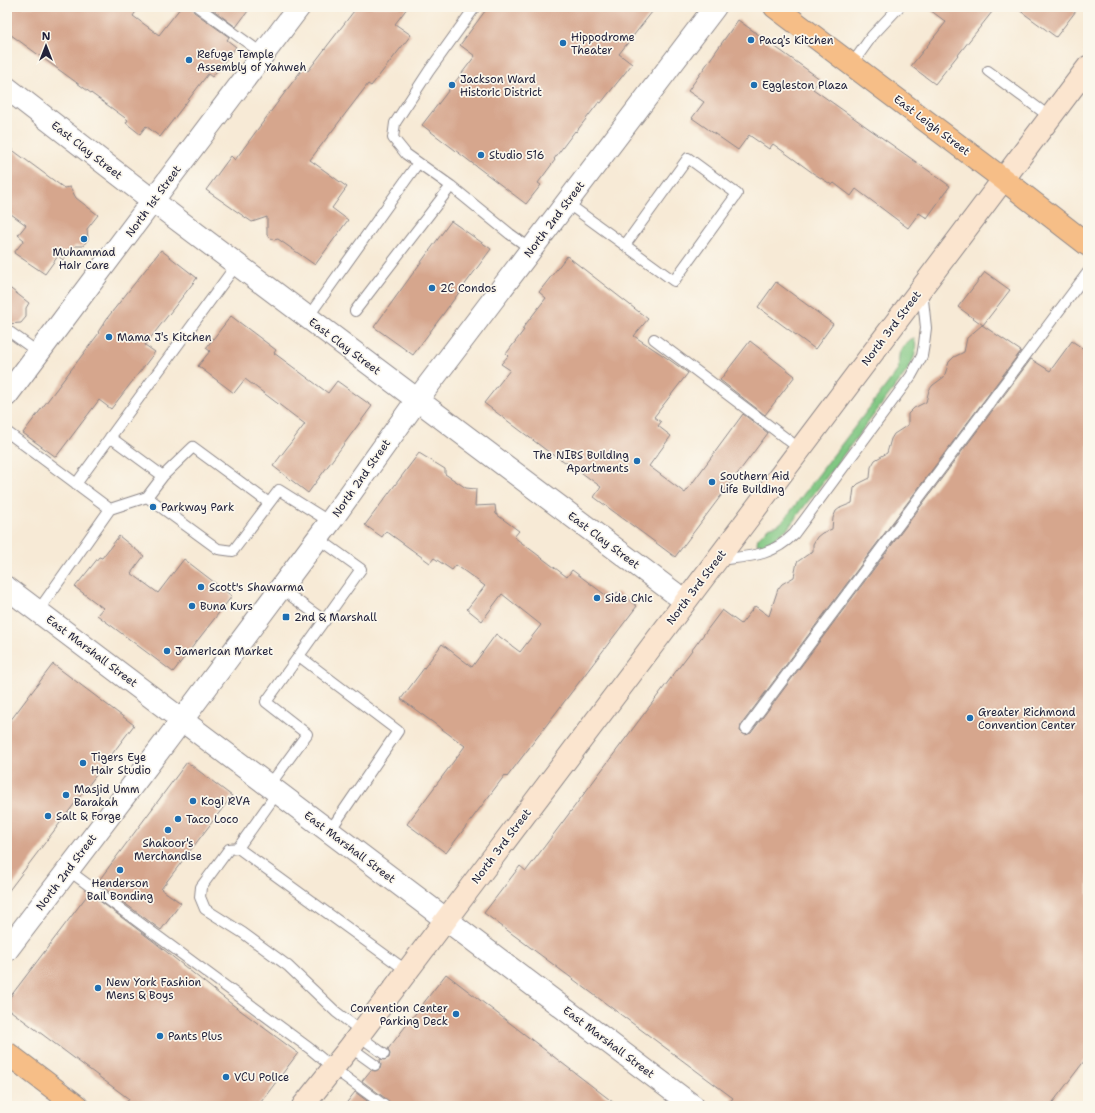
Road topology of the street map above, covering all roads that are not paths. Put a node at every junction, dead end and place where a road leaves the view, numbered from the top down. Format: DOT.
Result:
graph roads {
  1 [pos="198,7"];
  2 [pos="299,7"];
  3 [pos="475,7"];
  4 [pos="715,7"];
  5 [pos="776,7"];
  6 [pos="899,7"];
  7 [pos="263,54"];
  8 [pos="852,64"];
  9 [pos="1088,67"];
  10 [pos="988,71"];
  11 [pos="7,88"];
  12 [pos="1050,117"];
  13 [pos="418,163"];
  14 [pos="1003,179"];
  15 [pos="450,186"];
  16 [pos="153,201"];
  17 [pos="567,203"];
  18 [pos="625,245"];
  19 [pos="1088,245"];
  20 [pos="531,249"];
  21 [pos="237,264"];
  22 [pos="1088,272"];
  23 [pos="922,286"];
  24 [pos="355,311"];
  25 [pos="308,317"];
  26 [pos="7,330"];
  27 [pos="654,339"];
  28 [pos="39,353"];
  29 [pos="7,395"];
  30 [pos="417,400"];
  31 [pos="7,432"];
  32 [pos="110,437"];
  33 [pos="800,449"];
  34 [pos="162,476"];
  35 [pos="76,484"];
  36 [pos="147,497"];
  37 [pos="269,503"];
  38 [pos="110,509"];
  39 [pos="324,530"];
  40 [pos="716,560"];
  41 [pos="7,588"];
  42 [pos="280,588"];
  43 [pos="685,601"];
  44 [pos="38,611"];
  45 [pos="324,621"];
  46 [pos="299,656"];
  47 [pos="182,719"];
  48 [pos="746,729"];
  49 [pos="273,790"];
  50 [pos="329,832"];
  51 [pos="238,848"];
  52 [pos="68,870"];
  53 [pos="446,919"];
  54 [pos="7,950"];
  55 [pos="407,971"];
  56 [pos="356,1038"];
  57 [pos="7,1053"];
  58 [pos="384,1054"];
  59 [pos="375,1065"];
  60 [pos="333,1068"];
  61 [pos="77,1106"];
  62 [pos="303,1106"];
  63 [pos="385,1106"];
  64 [pos="693,1106"];
  1 -- 7 [label="lane"];
  2 -- 7 [label="street, North 1st Street"];
  3 -- 13 [label="lane"];
  4 -- 17 [label="street, North 2nd Street"];
  5 -- 8 [label="main road, East Leigh Street"];
  6 -- 8 [label="lane"];
  7 -- 16 [label="street, North 1st Street"];
  8 -- 14 [label="main road, East Leigh Street"];
  9 -- 12 [label="main road, North 3rd Street"];
  10 -- 12 [label="lane"];
  11 -- 16 [label="street, East Clay Street"];
  12 -- 14 [label="main road, North 3rd Street"];
  13 -- 15 [label="lane"];
  13 -- 25 [label="lane"];
  14 -- 19 [label="main road, East Leigh Street"];
  14 -- 23 [label="main road, North 3rd Street"];
  15 -- 20 [label="lane"];
  15 -- 24 [label="lane"];
  16 -- 21 [label="street, East Clay Street"];
  16 -- 28 [label="street, North 1st Street"];
  17 -- 18 [label="lane"];
  17 -- 20 [label="street, North 2nd Street"];
  18 -- 18 [label="lane"];
  20 -- 30 [label="street, North 2nd Street"];
  21 -- 25 [label="street, East Clay Street"];
  21 -- 32 [label="lane"];
  22 -- 48 [label="lane"];
  23 -- 33 [label="main road, North 3rd Street"];
  23 -- 40 [label="lane"];
  25 -- 30 [label="street, East Clay Street"];
  26 -- 28 [label="lane"];
  27 -- 33 [label="lane"];
  28 -- 29 [label="street, North 1st Street"];
  30 -- 39 [label="street, North 2nd Street"];
  30 -- 43 [label="street, East Clay Street"];
  31 -- 35 [label="lane"];
  32 -- 34 [label="lane"];
  32 -- 35 [label="lane"];
  33 -- 40 [label="main road, North 3rd Street"];
  34 -- 36 [label="lane"];
  34 -- 37 [label="lane"];
  35 -- 38 [label="lane"];
  36 -- 37 [label="lane"];
  36 -- 38 [label="lane"];
  37 -- 39 [label="lane"];
  38 -- 44 [label="lane"];
  39 -- 42 [label="street, North 2nd Street"];
  39 -- 45 [label="lane"];
  40 -- 43 [label="main road, North 3rd Street"];
  41 -- 44 [label="street, East Marshall Street"];
  42 -- 45 [label="lane"];
  42 -- 47 [label="street, North 2nd Street"];
  43 -- 53 [label="main road, North 3rd Street"];
  44 -- 47 [label="street, East Marshall Street"];
  45 -- 46 [label="lane"];
  46 -- 49 [label="lane"];
  46 -- 50 [label="lane"];
  47 -- 49 [label="street, East Marshall Street"];
  47 -- 52 [label="street, North 2nd Street"];
  49 -- 50 [label="street, East Marshall Street"];
  49 -- 51 [label="lane"];
  50 -- 53 [label="street, East Marshall Street"];
  51 -- 55 [label="lane"];
  51 -- 56 [label="lane"];
  52 -- 54 [label="street, North 2nd Street"];
  52 -- 60 [label="lane"];
  53 -- 55 [label="main road, North 3rd Street"];
  53 -- 64 [label="street, East Marshall Street"];
  55 -- 56 [label="main road, North 3rd Street"];
  56 -- 58 [label="lane"];
  56 -- 59 [label="lane"];
  56 -- 60 [label="main road, North 3rd Street"];
  57 -- 61 [label="main road"];
  60 -- 62 [label="main road, North 3rd Street"];
  60 -- 63 [label="lane"];
}
